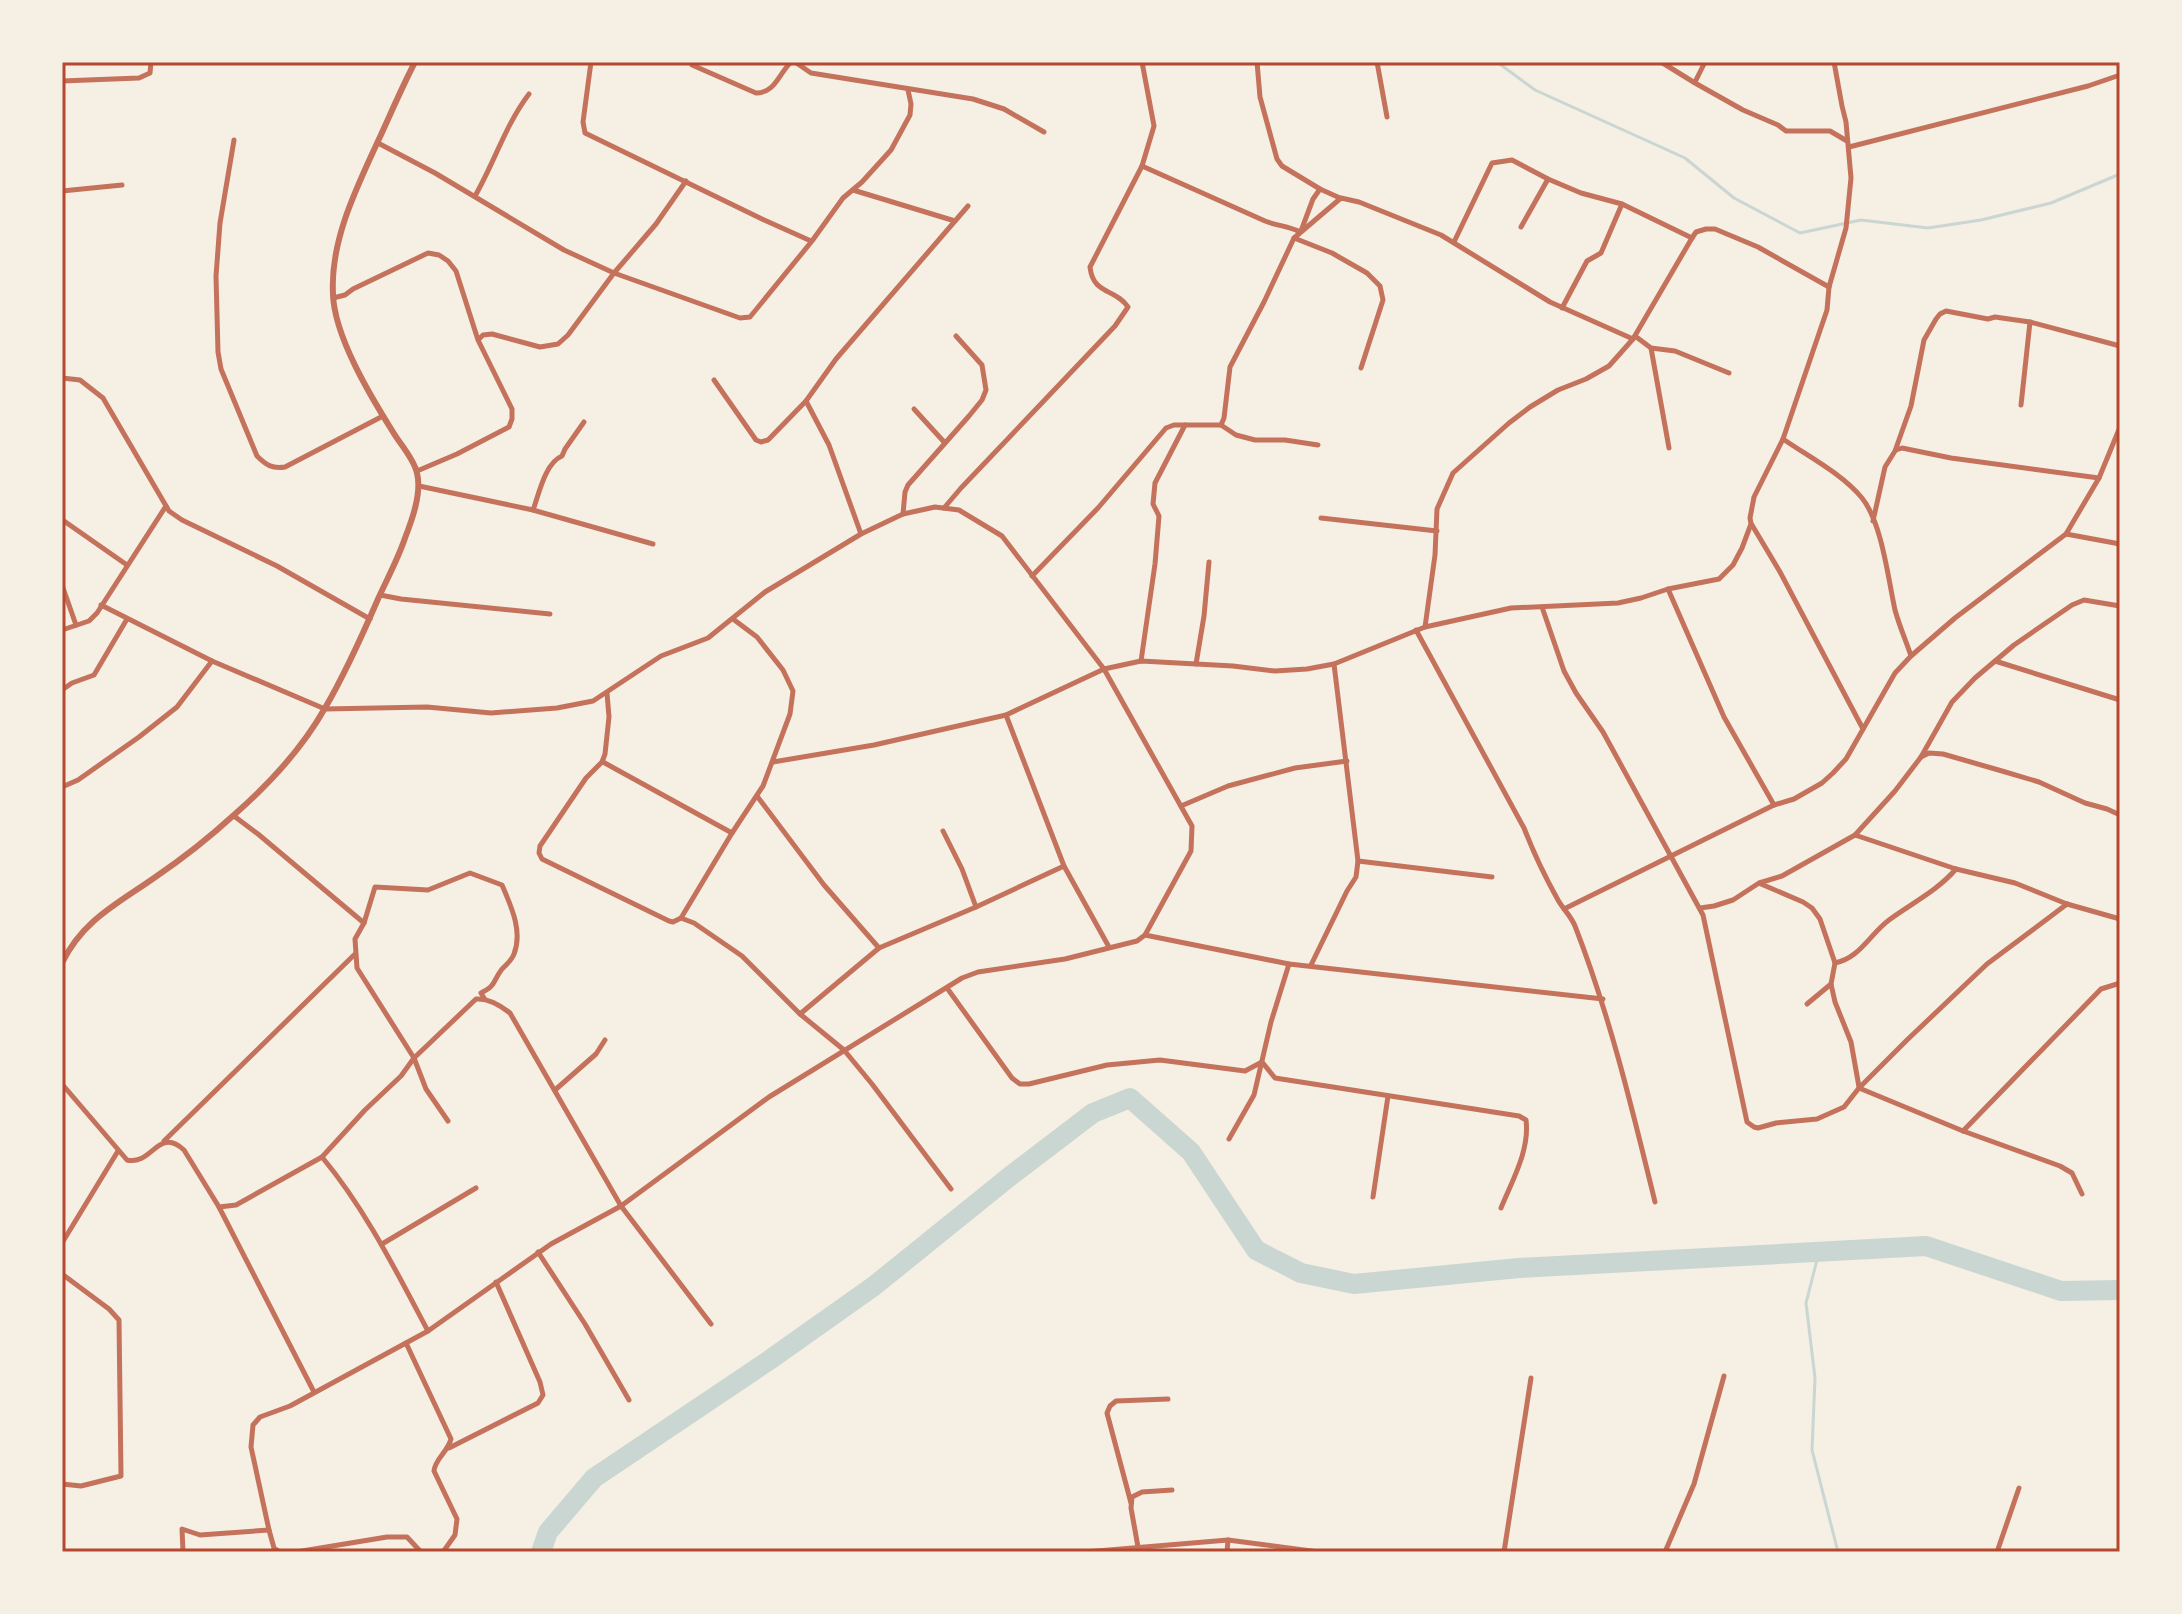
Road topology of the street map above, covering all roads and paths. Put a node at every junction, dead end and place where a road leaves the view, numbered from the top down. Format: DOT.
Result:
graph roads {
  1 [pos="151,62"];
  2 [pos="415,62"];
  3 [pos="591,62"];
  4 [pos="793,62"];
  5 [pos="1142,62"];
  6 [pos="1257,62"];
  7 [pos="1377,62"];
  8 [pos="1661,62"];
  9 [pos="1705,62"];
  10 [pos="1834,62"];
  11 [pos="692,65"];
  12 [pos="2120,75"];
  13 [pos="62,81"];
  14 [pos="1695,83"];
  15 [pos="908,90"];
  16 [pos="529,94"];
  17 [pos="1387,117"];
  18 [pos="1044,132"];
  19 [pos="234,140"];
  20 [pos="378,143"];
  21 [pos="1848,144"];
  22 [pos="1142,166"];
  23 [pos="1548,179"];
  24 [pos="686,181"];
  25 [pos="122,185"];
  26 [pos="852,189"];
  27 [pos="1320,189"];
  28 [pos="62,191"];
  29 [pos="475,196"];
  30 [pos="1341,198"];
  31 [pos="1622,204"];
  32 [pos="968,206"];
  33 [pos="955,221"];
  34 [pos="1521,227"];
  35 [pos="1300,232"];
  36 [pos="1294,238"];
  37 [pos="1692,238"];
  38 [pos="812,241"];
  39 [pos="1454,242"];
  40 [pos="614,273"];
  41 [pos="1829,287"];
  42 [pos="333,298"];
  43 [pos="1562,308"];
  44 [pos="2030,322"];
  45 [pos="956,336"];
  46 [pos="1634,338"];
  47 [pos="478,340"];
  48 [pos="2120,346"];
  49 [pos="1651,348"];
  50 [pos="1361,368"];
  51 [pos="1729,373"];
  52 [pos="62,378"];
  53 [pos="714,380"];
  54 [pos="806,401"];
  55 [pos="2021,405"];
  56 [pos="914,409"];
  57 [pos="383,416"];
  58 [pos="584,422"];
  59 [pos="1185,425"];
  60 [pos="1221,425"];
  61 [pos="2120,427"];
  62 [pos="1783,439"];
  63 [pos="945,443"];
  64 [pos="1318,445"];
  65 [pos="2112,446"];
  66 [pos="1669,448"];
  67 [pos="2120,449"];
  68 [pos="1895,451"];
  69 [pos="417,471"];
  70 [pos="2099,478"];
  71 [pos="419,486"];
  72 [pos="1877,498"];
  73 [pos="1864,501"];
  74 [pos="166,506"];
  75 [pos="943,509"];
  76 [pos="533,510"];
  77 [pos="903,514"];
  78 [pos="1321,518"];
  79 [pos="64,521"];
  80 [pos="1873,521"];
  81 [pos="1751,524"];
  82 [pos="1437,531"];
  83 [pos="861,534"];
  84 [pos="2066,534"];
  85 [pos="653,544"];
  86 [pos="2120,544"];
  87 [pos="1209,562"];
  88 [pos="127,565"];
  89 [pos="1032,576"];
  90 [pos="62,585"];
  91 [pos="1668,589"];
  92 [pos="380,595"];
  93 [pos="101,605"];
  94 [pos="2120,606"];
  95 [pos="1542,607"];
  96 [pos="550,614"];
  97 [pos="127,619"];
  98 [pos="370,619"];
  99 [pos="733,619"];
  100 [pos="76,625"];
  101 [pos="1425,627"];
  102 [pos="62,630"];
  103 [pos="1416,630"];
  104 [pos="1911,656"];
  105 [pos="212,661"];
  106 [pos="1141,661"];
  107 [pos="1995,661"];
  108 [pos="1196,664"];
  109 [pos="1334,664"];
  110 [pos="1104,669"];
  111 [pos="62,690"];
  112 [pos="607,693"];
  113 [pos="2120,700"];
  114 [pos="325,709"];
  115 [pos="1006,715"];
  116 [pos="1863,729"];
  117 [pos="1921,757"];
  118 [pos="1347,761"];
  119 [pos="602,762"];
  120 [pos="773,762"];
  121 [pos="62,787"];
  122 [pos="757,796"];
  123 [pos="1774,805"];
  124 [pos="1181,806"];
  125 [pos="2120,815"];
  126 [pos="234,816"];
  127 [pos="943,831"];
  128 [pos="732,833"];
  129 [pos="1855,835"];
  130 [pos="1671,855"];
  131 [pos="1358,861"];
  132 [pos="1064,866"];
  133 [pos="1956,869"];
  134 [pos="1492,877"];
  135 [pos="1759,883"];
  136 [pos="2067,904"];
  137 [pos="976,907"];
  138 [pos="1699,908"];
  139 [pos="1564,909"];
  140 [pos="681,918"];
  141 [pos="2120,919"];
  142 [pos="364,923"];
  143 [pos="1145,935"];
  144 [pos="1109,947"];
  145 [pos="879,948"];
  146 [pos="355,955"];
  147 [pos="62,963"];
  148 [pos="1835,963"];
  149 [pos="1289,964"];
  150 [pos="1311,965"];
  151 [pos="2120,982"];
  152 [pos="1831,984"];
  153 [pos="947,988"];
  154 [pos="484,998"];
  155 [pos="1603,999"];
  156 [pos="1807,1004"];
  157 [pos="800,1014"];
  158 [pos="605,1040"];
  159 [pos="844,1050"];
  160 [pos="414,1058"];
  161 [pos="1262,1062"];
  162 [pos="62,1084"];
  163 [pos="1859,1088"];
  164 [pos="555,1090"];
  165 [pos="1388,1096"];
  166 [pos="448,1121"];
  167 [pos="1963,1131"];
  168 [pos="1229,1139"];
  169 [pos="162,1143"];
  170 [pos="118,1151"];
  171 [pos="322,1157"];
  172 [pos="476,1188"];
  173 [pos="951,1189"];
  174 [pos="2082,1194"];
  175 [pos="1373,1197"];
  176 [pos="1655,1202"];
  177 [pos="621,1206"];
  178 [pos="219,1207"];
  179 [pos="1501,1208"];
  180 [pos="62,1243"];
  181 [pos="382,1244"];
  182 [pos="538,1252"];
  183 [pos="62,1274"];
  184 [pos="496,1282"];
  185 [pos="711,1324"];
  186 [pos="428,1331"];
  187 [pos="406,1343"];
  188 [pos="1724,1376"];
  189 [pos="1531,1378"];
  190 [pos="314,1392"];
  191 [pos="1168,1399"];
  192 [pos="629,1400"];
  193 [pos="448,1449"];
  194 [pos="62,1484"];
  195 [pos="2019,1488"];
  196 [pos="1172,1490"];
  197 [pos="1131,1503"];
  198 [pos="269,1530"];
  199 [pos="1228,1540"];
  200 [pos="1138,1547"];
  201 [pos="183,1552"];
  202 [pos="280,1552"];
  203 [pos="296,1552"];
  204 [pos="421,1552"];
  205 [pos="443,1552"];
  206 [pos="1085,1552"];
  207 [pos="1227,1552"];
  208 [pos="1319,1552"];
  209 [pos="1504,1552"];
  210 [pos="1665,1552"];
  211 [pos="1997,1552"];
  1 -- 13 [label="street"];
  2 -- 20 [label="street"];
  3 -- 24 [label="street"];
  4 -- 11 [label="street"];
  4 -- 15 [label="street"];
  5 -- 22 [label="street"];
  6 -- 27 [label="street"];
  7 -- 17 [label="street"];
  8 -- 14 [label="street"];
  9 -- 14 [label="street"];
  10 -- 21 [label="street"];
  12 -- 21 [label="street"];
  14 -- 21 [label="street"];
  15 -- 18 [label="street"];
  15 -- 26 [label="street"];
  16 -- 29 [label="street"];
  19 -- 57 [label="street"];
  20 -- 29 [label="street"];
  20 -- 42 [label="street"];
  21 -- 41 [label="street"];
  22 -- 35 [label="street"];
  22 -- 75 [label="street"];
  23 -- 31 [label="street"];
  23 -- 34 [label="street"];
  23 -- 39 [label="street"];
  24 -- 38 [label="street"];
  24 -- 40 [label="street"];
  25 -- 28 [label="street"];
  26 -- 33 [label="street"];
  26 -- 38 [label="street"];
  27 -- 30 [label="street"];
  27 -- 35 [label="street"];
  29 -- 40 [label="street"];
  30 -- 35 [label="street"];
  30 -- 39 [label="street"];
  31 -- 37 [label="street"];
  31 -- 43 [label="street"];
  32 -- 33 [label="street"];
  33 -- 54 [label="street"];
  35 -- 36 [label="street"];
  36 -- 50 [label="street"];
  36 -- 60 [label="street"];
  37 -- 41 [label="street"];
  37 -- 46 [label="street"];
  38 -- 40 [label="street"];
  39 -- 43 [label="street"];
  40 -- 47 [label="street"];
  41 -- 62 [label="street"];
  42 -- 47 [label="street"];
  42 -- 57 [label="street"];
  43 -- 46 [label="street"];
  44 -- 48 [label="street"];
  44 -- 55 [label="street"];
  44 -- 68 [label="street"];
  45 -- 63 [label="street"];
  46 -- 49 [label="street"];
  46 -- 82 [label="street"];
  47 -- 69 [label="street"];
  49 -- 51 [label="street"];
  49 -- 66 [label="street"];
  52 -- 74 [label="street"];
  53 -- 54 [label="street"];
  54 -- 83 [label="street"];
  56 -- 63 [label="street"];
  57 -- 69 [label="street"];
  58 -- 76 [label="street"];
  59 -- 60 [label="street"];
  59 -- 89 [label="street"];
  59 -- 106 [label="street"];
  60 -- 64 [label="street"];
  61 -- 65 [label="street"];
  62 -- 73 [label="street"];
  62 -- 81 [label="street"];
  63 -- 77 [label="street"];
  65 -- 67 [label="street"];
  65 -- 70 [label="street"];
  68 -- 70 [label="street"];
  68 -- 72 [label="street"];
  69 -- 71 [label="street"];
  70 -- 84 [label="street"];
  71 -- 76 [label="street"];
  71 -- 92 [label="street"];
  72 -- 73 [label="street"];
  72 -- 80 [label="street"];
  73 -- 80 [label="street"];
  74 -- 88 [label="street"];
  74 -- 98 [label="street"];
  75 -- 77 [label="street"];
  75 -- 89 [label="street"];
  76 -- 85 [label="street"];
  77 -- 83 [label="street"];
  78 -- 82 [label="street"];
  79 -- 88 [label="street"];
  80 -- 104 [label="street"];
  81 -- 91 [label="street"];
  81 -- 116 [label="street"];
  82 -- 101 [label="street"];
  83 -- 99 [label="street"];
  84 -- 86 [label="street"];
  84 -- 104 [label="street"];
  87 -- 108 [label="street"];
  88 -- 93 [label="street"];
  89 -- 110 [label="street"];
  90 -- 100 [label="street"];
  91 -- 95 [label="street"];
  91 -- 123 [label="street"];
  92 -- 96 [label="street"];
  92 -- 98 [label="street"];
  93 -- 97 [label="street"];
  93 -- 100 [label="street"];
  94 -- 107 [label="street"];
  95 -- 101 [label="street"];
  95 -- 130 [label="street"];
  97 -- 105 [label="street"];
  97 -- 111 [label="street"];
  98 -- 114 [label="street"];
  99 -- 112 [label="street"];
  99 -- 120 [label="street"];
  100 -- 102 [label="street"];
  101 -- 103 [label="street"];
  103 -- 109 [label="street"];
  103 -- 139 [label="street"];
  104 -- 116 [label="street"];
  105 -- 114 [label="street"];
  105 -- 121 [label="street"];
  106 -- 108 [label="street"];
  106 -- 110 [label="street"];
  107 -- 113 [label="street"];
  107 -- 117 [label="street"];
  108 -- 109 [label="street"];
  109 -- 118 [label="street"];
  110 -- 115 [label="street"];
  110 -- 124 [label="street"];
  112 -- 114 [label="street"];
  112 -- 119 [label="street"];
  114 -- 126 [label="street"];
  115 -- 120 [label="street"];
  115 -- 132 [label="street"];
  116 -- 123 [label="street"];
  117 -- 125 [label="street"];
  117 -- 129 [label="street"];
  118 -- 124 [label="street"];
  118 -- 131 [label="street"];
  119 -- 128 [label="street"];
  119 -- 140 [label="street"];
  120 -- 122 [label="street"];
  122 -- 128 [label="street"];
  122 -- 145 [label="street"];
  123 -- 130 [label="street"];
  124 -- 143 [label="street"];
  126 -- 142 [label="street"];
  126 -- 147 [label="street"];
  127 -- 137 [label="street"];
  128 -- 140 [label="street"];
  129 -- 133 [label="street"];
  129 -- 135 [label="street"];
  130 -- 138 [label="street"];
  130 -- 139 [label="street"];
  131 -- 134 [label="street"];
  131 -- 150 [label="street"];
  132 -- 137 [label="street"];
  132 -- 144 [label="street"];
  133 -- 136 [label="street"];
  133 -- 148 [label="street"];
  135 -- 138 [label="street"];
  135 -- 148 [label="street"];
  136 -- 141 [label="street"];
  136 -- 163 [label="street"];
  137 -- 145 [label="street"];
  138 -- 163 [label="street"];
  139 -- 155 [label="street"];
  140 -- 157 [label="street"];
  142 -- 146 [label="street"];
  142 -- 154 [label="street"];
  143 -- 144 [label="street"];
  143 -- 149 [label="street"];
  144 -- 153 [label="street"];
  145 -- 157 [label="street"];
  146 -- 160 [label="street"];
  146 -- 169 [label="street"];
  148 -- 152 [label="street"];
  149 -- 150 [label="street"];
  149 -- 161 [label="street"];
  150 -- 155 [label="street"];
  151 -- 167 [label="street"];
  152 -- 156 [label="street"];
  152 -- 163 [label="street"];
  153 -- 159 [label="street"];
  153 -- 161 [label="street"];
  154 -- 160 [label="street"];
  154 -- 164 [label="street"];
  155 -- 176 [label="street"];
  157 -- 159 [label="street"];
  158 -- 164 [label="street"];
  159 -- 173 [label="street"];
  159 -- 177 [label="street"];
  160 -- 166 [label="street"];
  160 -- 171 [label="street"];
  161 -- 165 [label="street"];
  161 -- 168 [label="street"];
  162 -- 170 [label="street"];
  163 -- 167 [label="street"];
  164 -- 177 [label="street"];
  165 -- 175 [label="street"];
  165 -- 179 [label="street"];
  167 -- 174 [label="street"];
  169 -- 170 [label="street"];
  169 -- 178 [label="street"];
  170 -- 180 [label="street"];
  171 -- 178 [label="street"];
  171 -- 181 [label="street"];
  172 -- 181 [label="street"];
  177 -- 182 [label="street"];
  177 -- 185 [label="street"];
  178 -- 190 [label="street"];
  181 -- 186 [label="street"];
  182 -- 184 [label="street"];
  182 -- 192 [label="street"];
  183 -- 194 [label="street"];
  184 -- 186 [label="street"];
  184 -- 193 [label="street"];
  186 -- 187 [label="street"];
  187 -- 190 [label="street"];
  187 -- 193 [label="street"];
  188 -- 210 [label="street"];
  189 -- 209 [label="street"];
  190 -- 198 [label="street"];
  191 -- 197 [label="street"];
  193 -- 205 [label="street"];
  195 -- 211 [label="street"];
  196 -- 197 [label="street"];
  197 -- 200 [label="street"];
  198 -- 201 [label="street"];
  198 -- 202 [label="street"];
  199 -- 200 [label="street"];
  199 -- 207 [label="street"];
  199 -- 208 [label="street"];
  200 -- 206 [label="street"];
  203 -- 204 [label="street"];
}
